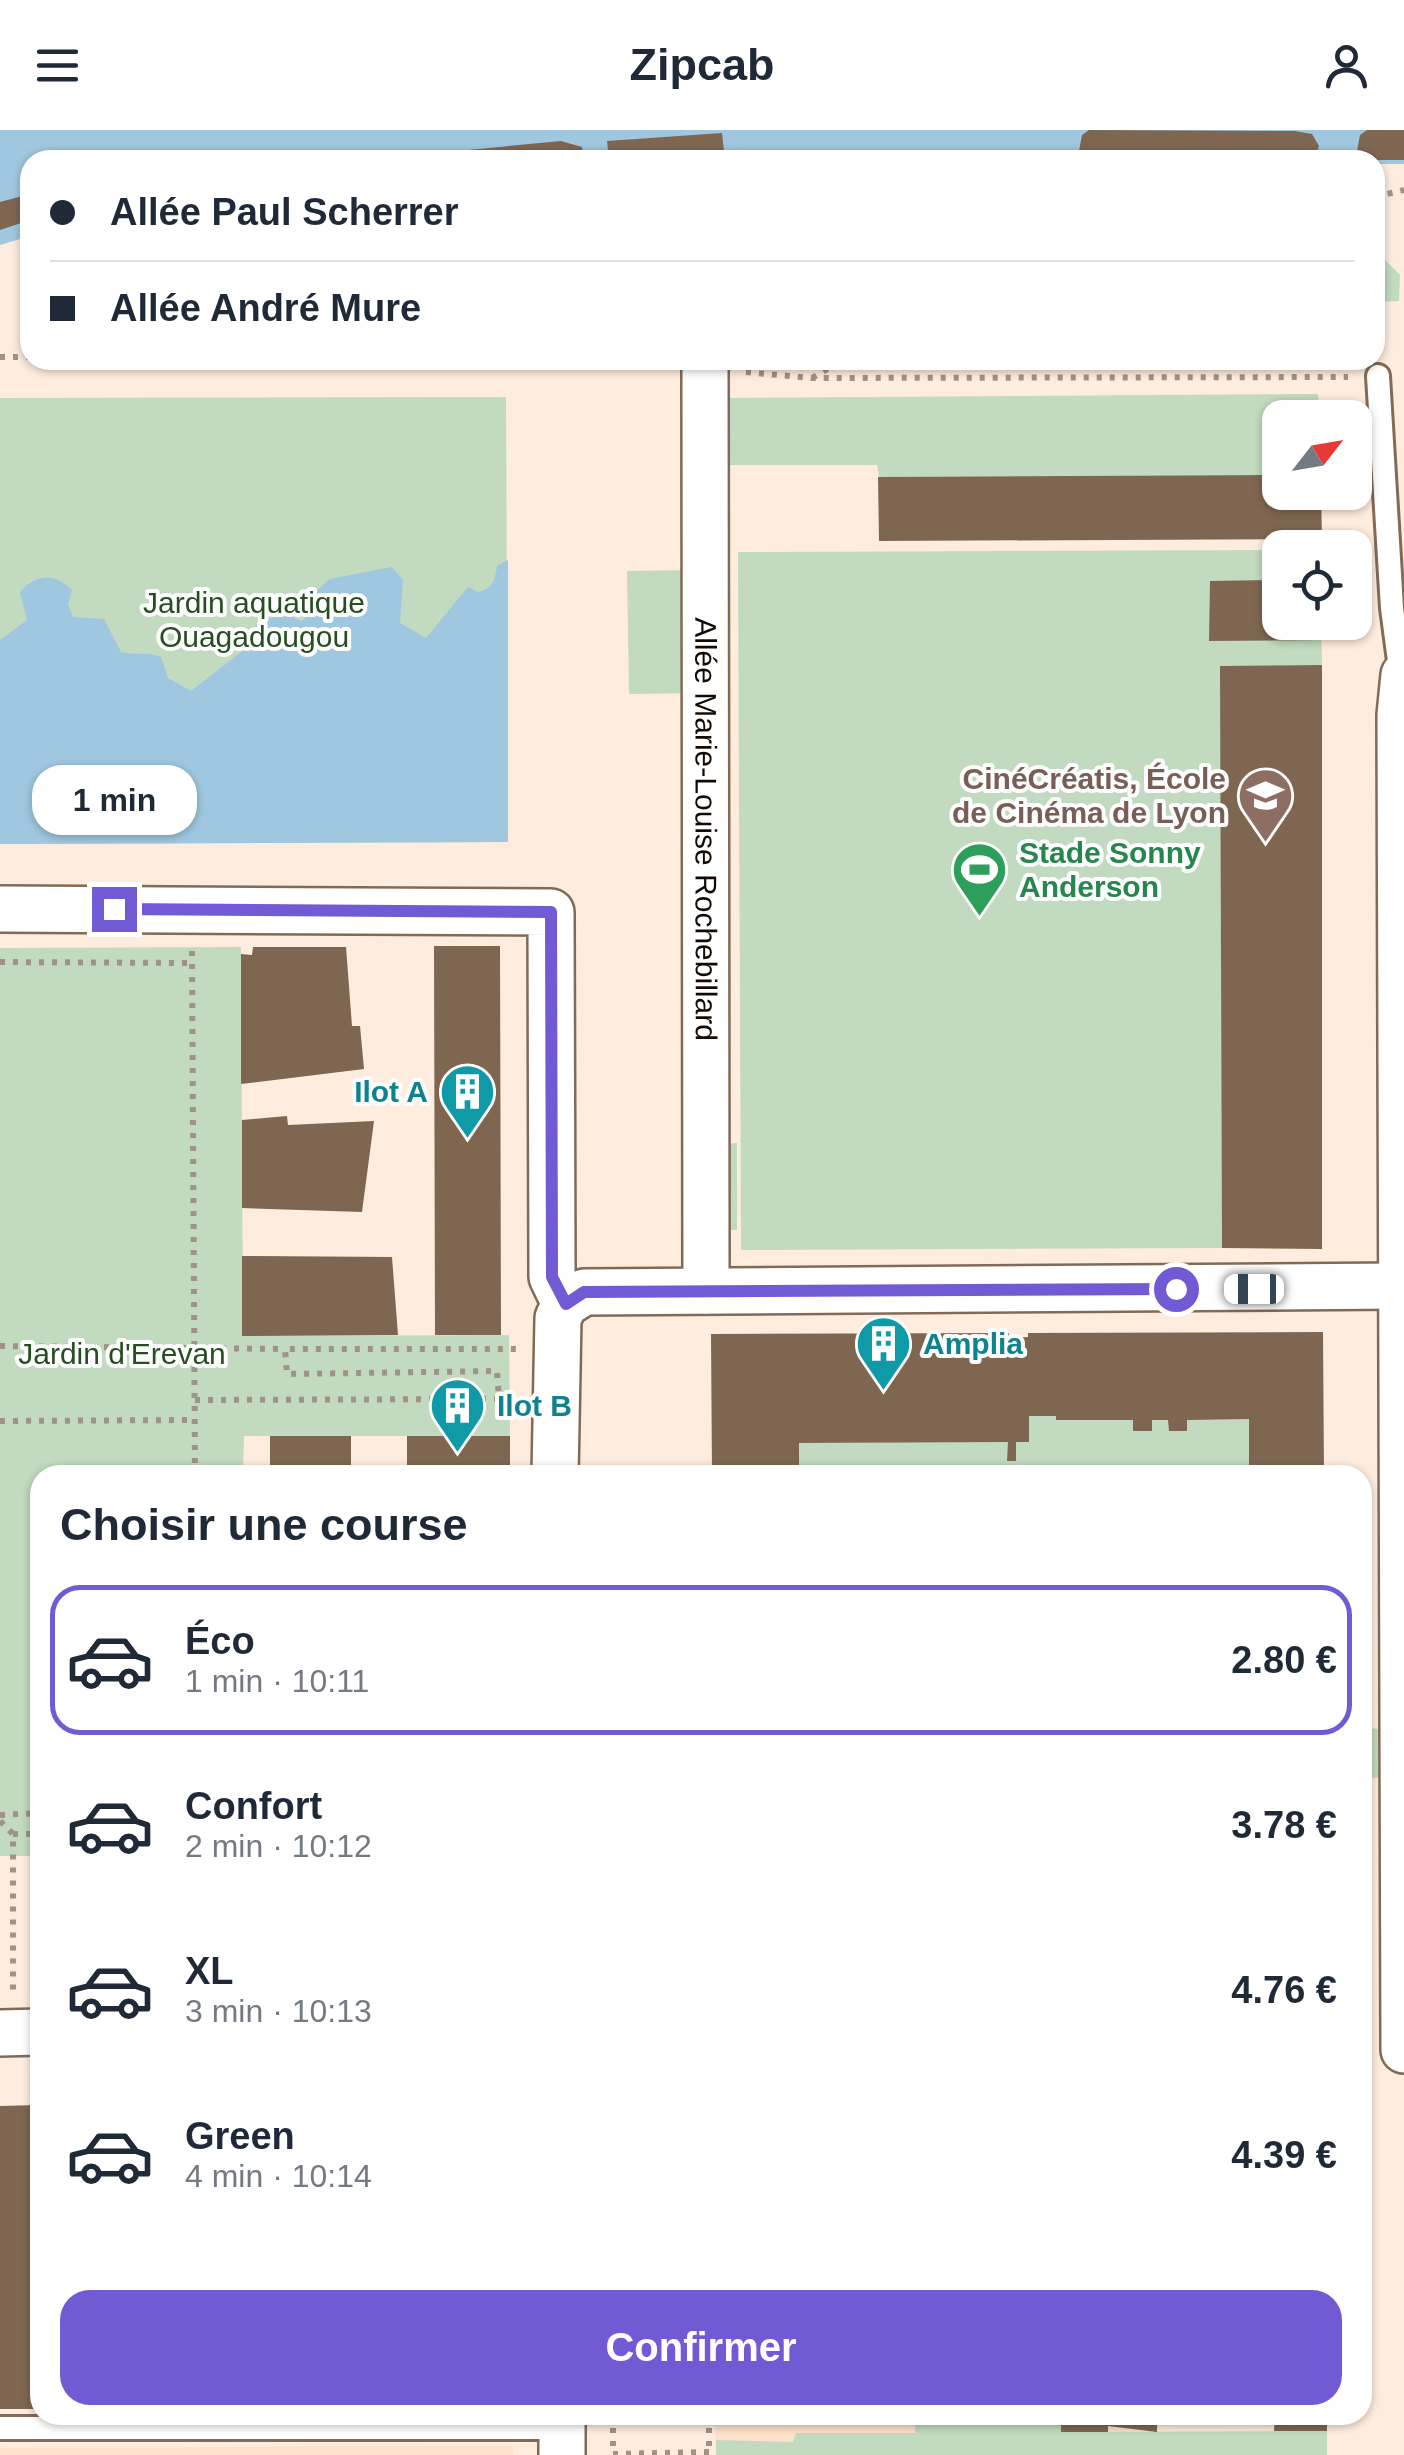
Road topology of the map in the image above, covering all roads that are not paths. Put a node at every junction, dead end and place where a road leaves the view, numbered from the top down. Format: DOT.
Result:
graph roads {
  1 [pos="704,370"];
  2 [pos="1378,376"];
  3 [pos="1402,675"];
  4 [pos="0,909"];
  5 [pos="706,1291"];
  6 [pos="1401,1300"];
  7 [pos="566,1304"];
  8 [pos="555,1465"];
  9 [pos="6,2012"];
  10 [pos="1404,2024"];
  11 [pos="1372,2025"];
  12 [pos="30,2026"];
  13 [pos="1404,2050"];
  14 [pos="0,2428"];
  15 [pos="562,2433"];
  1 -- 5 [label="street, Allée Marie-Louise Rochebillard"];
  2 -- 3 [label="lane"];
  3 -- 6 [label="street"];
  4 -- 7 [label="street"];
  5 -- 6 [label="street"];
  5 -- 7 [label="street"];
  6 -- 10 [label="street"];
  7 -- 8 [label="street"];
  9 -- 12 [label="street"];
  10 -- 11 [label="street"];
  10 -- 13 [label="street"];
  14 -- 15 [label="lane"];
}
